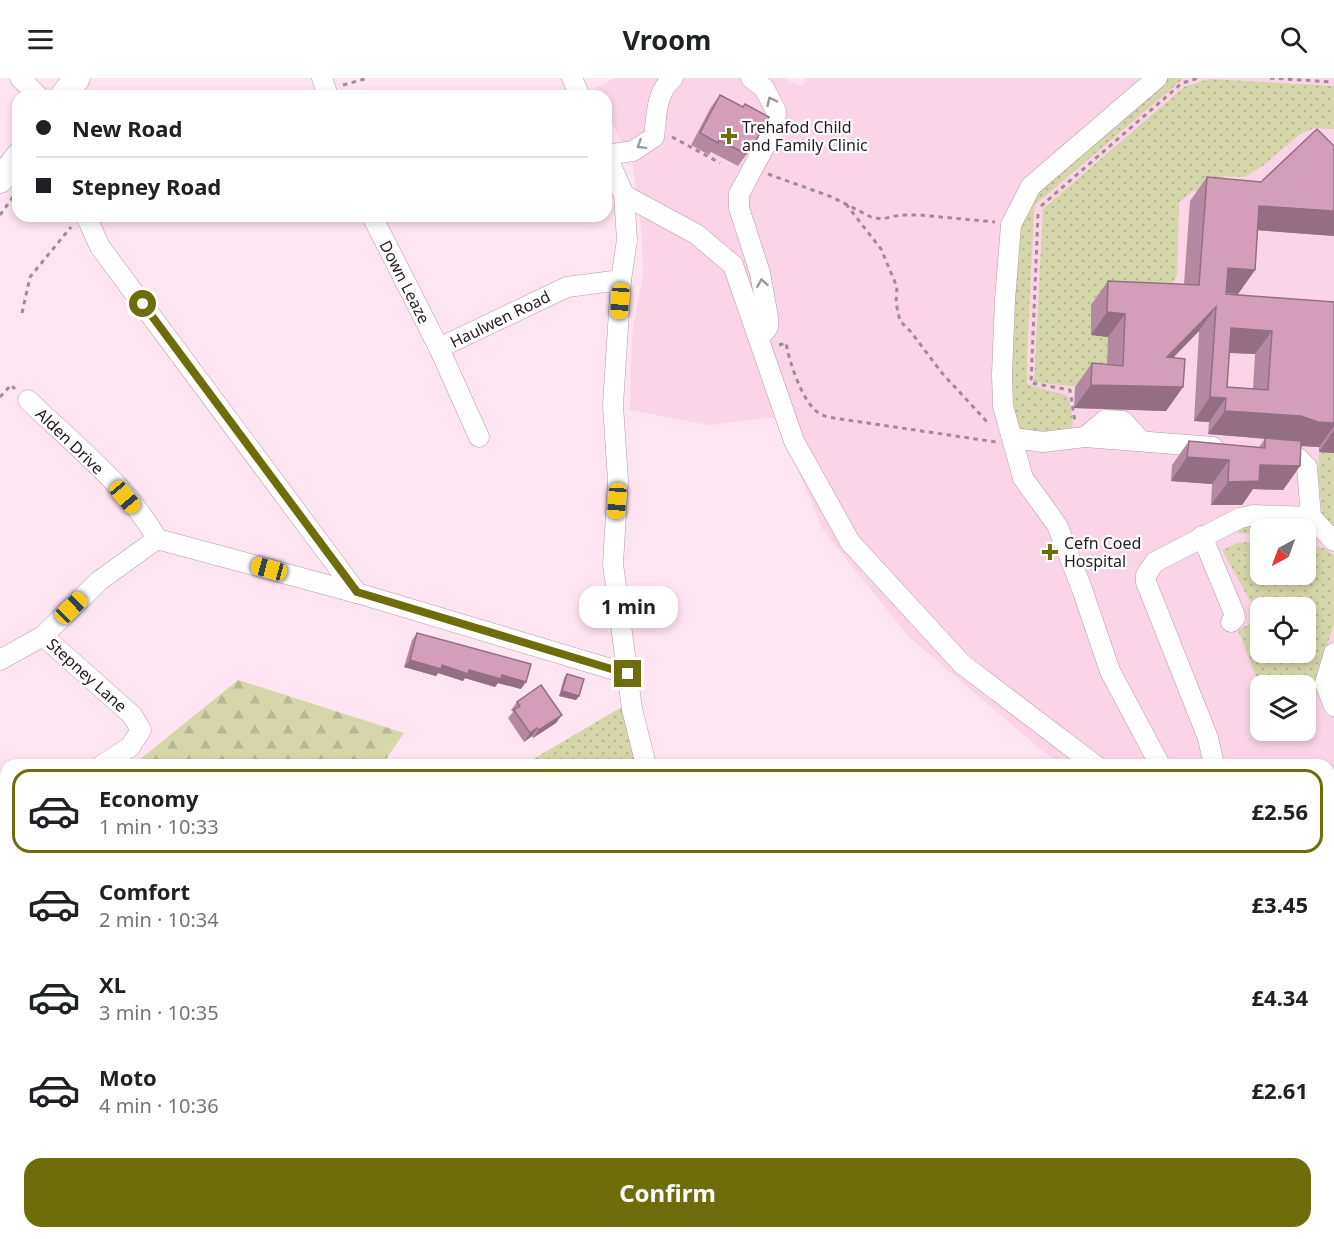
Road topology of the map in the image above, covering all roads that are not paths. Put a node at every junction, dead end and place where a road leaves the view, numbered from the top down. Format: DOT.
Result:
graph roads {
  1 [pos="20,78"];
  2 [pos="77,78"];
  3 [pos="673,78"];
  4 [pos="752,78"];
  5 [pos="1157,78"];
  6 [pos="32,90"];
  7 [pos="68,90"];
  8 [pos="612,153"];
  9 [pos="12,164"];
  10 [pos="612,168"];
  11 [pos="0,180"];
  12 [pos="624,195"];
  13 [pos="81,222"];
  14 [pos="375,222"];
  15 [pos="621,280"];
  16 [pos="758,335"];
  17 [pos="439,348"];
  18 [pos="28,400"];
  19 [pos="479,437"];
  20 [pos="1011,442"];
  21 [pos="1236,448"];
  22 [pos="1260,450"];
  23 [pos="1311,517"];
  24 [pos="1202,536"];
  25 [pos="157,539"];
  26 [pos="1334,541"];
  27 [pos="357,592"];
  28 [pos="1230,622"];
  29 [pos="43,636"];
  30 [pos="1334,653"];
  31 [pos="0,660"];
  32 [pos="628,674"];
  33 [pos="1334,706"];
  34 [pos="111,759"];
  35 [pos="644,759"];
  36 [pos="1087,759"];
  37 [pos="1157,759"];
  38 [pos="1213,759"];
  1 -- 6 [label="street"];
  2 -- 7 [label="main road"];
  3 -- 8 [label="street, one-way"];
  16 -- 4 [label="street, one-way"];
  5 -- 20 [label="street"];
  9 -- 11 [label="main road"];
  10 -- 12 [label="street"];
  12 -- 15 [label="street"];
  12 -- 16 [label="street"];
  13 -- 27 [label="street"];
  14 -- 17 [label="street, Down Leaze"];
  15 -- 17 [label="street, Haulwen Road"];
  15 -- 32 [label="street"];
  16 -- 36 [label="street"];
  17 -- 19 [label="street, Haulwen Road"];
  18 -- 25 [label="street, Alden Drive"];
  20 -- 21 [label="street"];
  20 -- 37 [label="street"];
  22 -- 23 [label="street"];
  23 -- 24 [label="street"];
  23 -- 26 [label="street"];
  24 -- 28 [label="street"];
  24 -- 38 [label="street"];
  25 -- 27 [label="street"];
  25 -- 29 [label="street"];
  27 -- 32 [label="street"];
  29 -- 31 [label="street"];
  29 -- 34 [label="street, Stepney Lane"];
  30 -- 33 [label="street"];
  32 -- 35 [label="street"];
}
